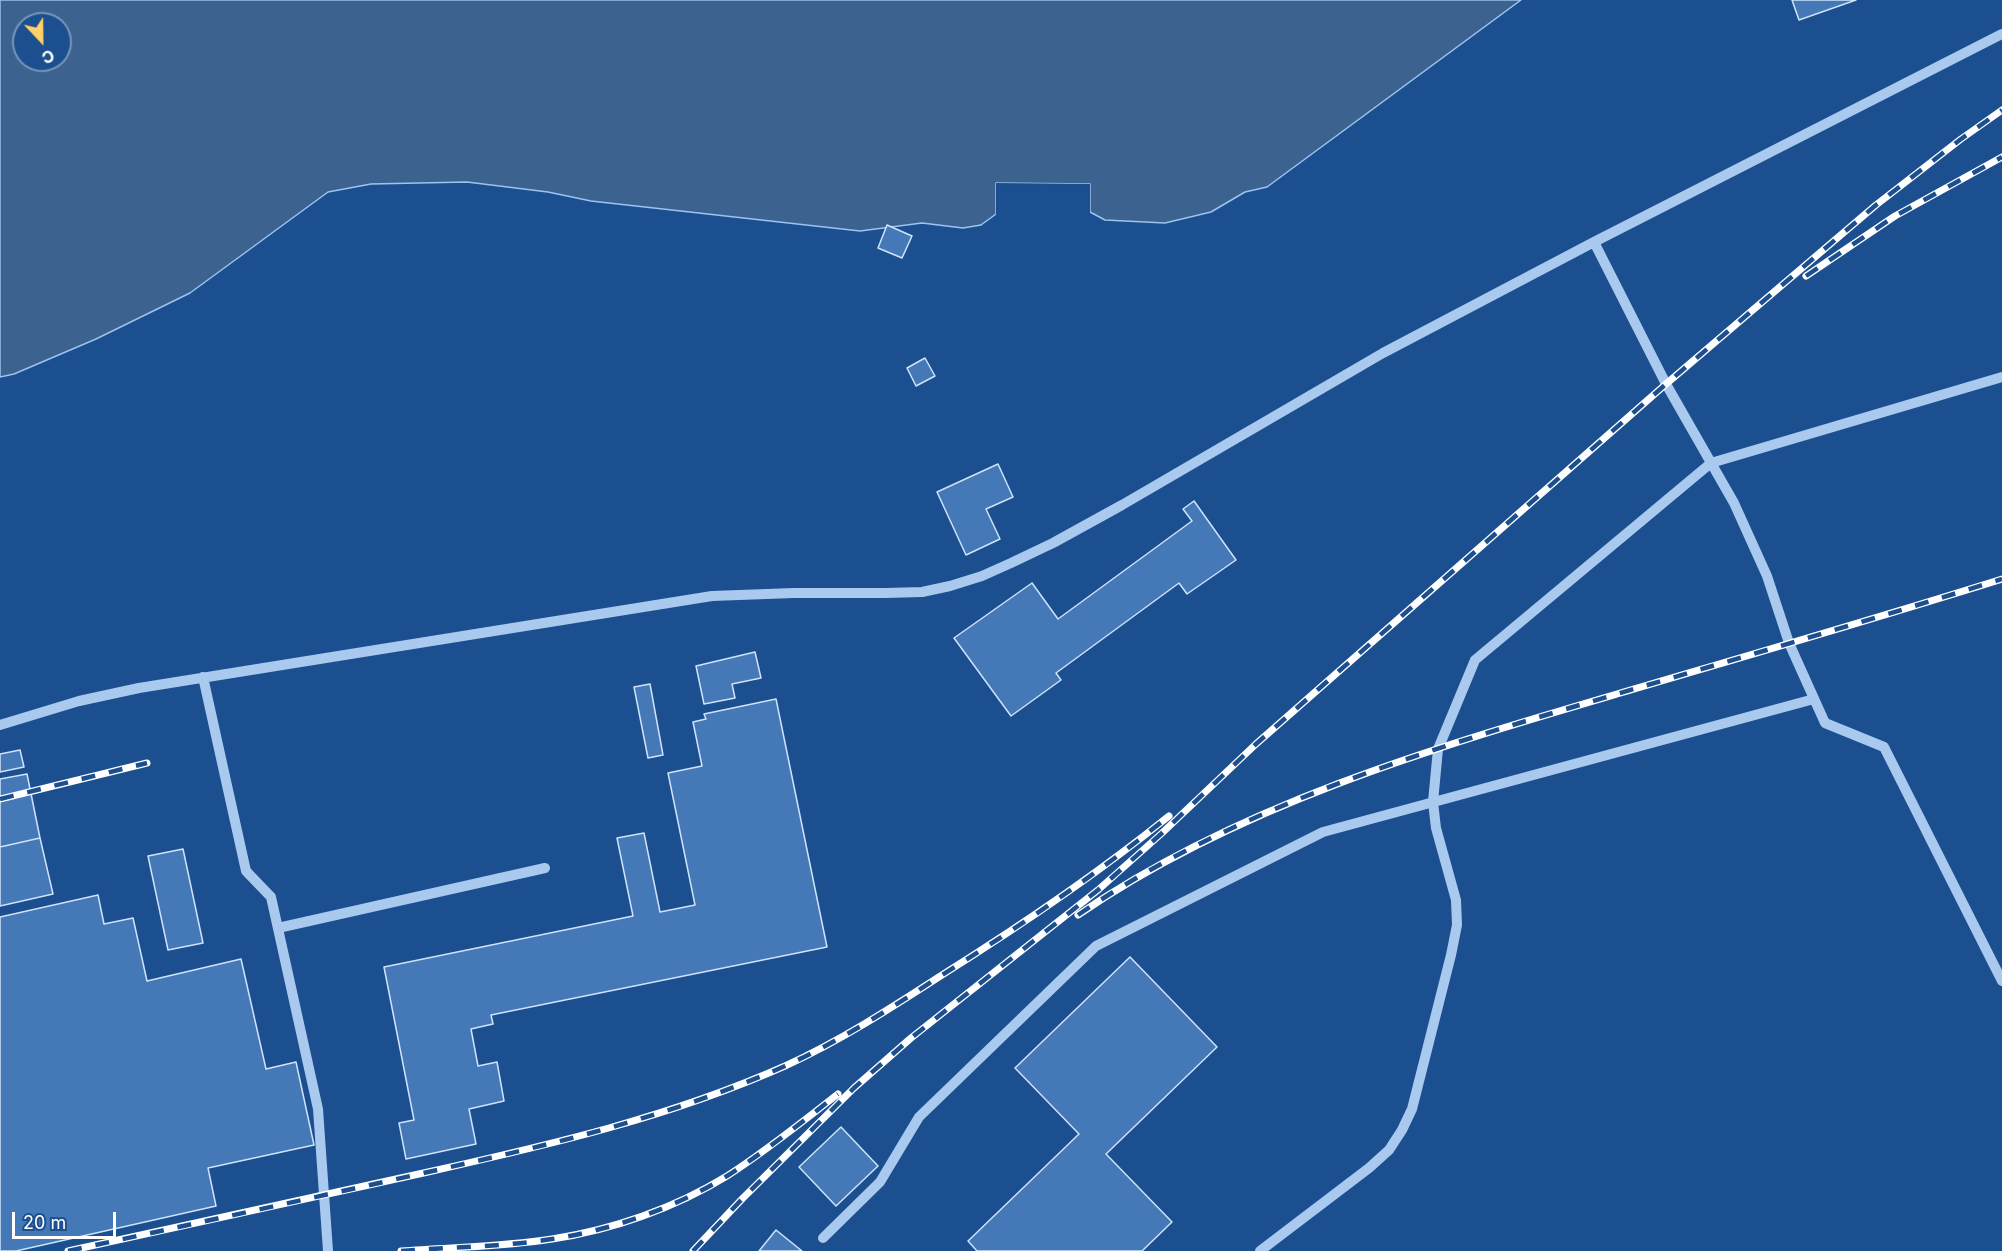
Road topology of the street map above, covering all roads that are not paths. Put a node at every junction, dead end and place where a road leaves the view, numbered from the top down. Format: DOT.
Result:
graph roads {
  1 [pos="2002,34"];
  2 [pos="1594,242"];
  3 [pos="2002,377"];
  4 [pos="1712,463"];
  5 [pos="203,677"];
  6 [pos="1815,699"];
  7 [pos="0,725"];
  8 [pos="1434,802"];
  9 [pos="544,868"];
  10 [pos="278,928"];
  11 [pos="2002,981"];
  12 [pos="823,1238"];
  13 [pos="328,1251"];
  14 [pos="1260,1251"];
  1 -- 2 [label="street"];
  2 -- 4 [label="street"];
  2 -- 5 [label="street"];
  3 -- 4 [label="street"];
  4 -- 6 [label="street"];
  4 -- 8 [label="street"];
  5 -- 7 [label="street"];
  5 -- 10 [label="street"];
  6 -- 8 [label="street"];
  6 -- 11 [label="street"];
  8 -- 12 [label="street"];
  8 -- 14 [label="street"];
  9 -- 10 [label="street"];
  10 -- 13 [label="street"];
}
